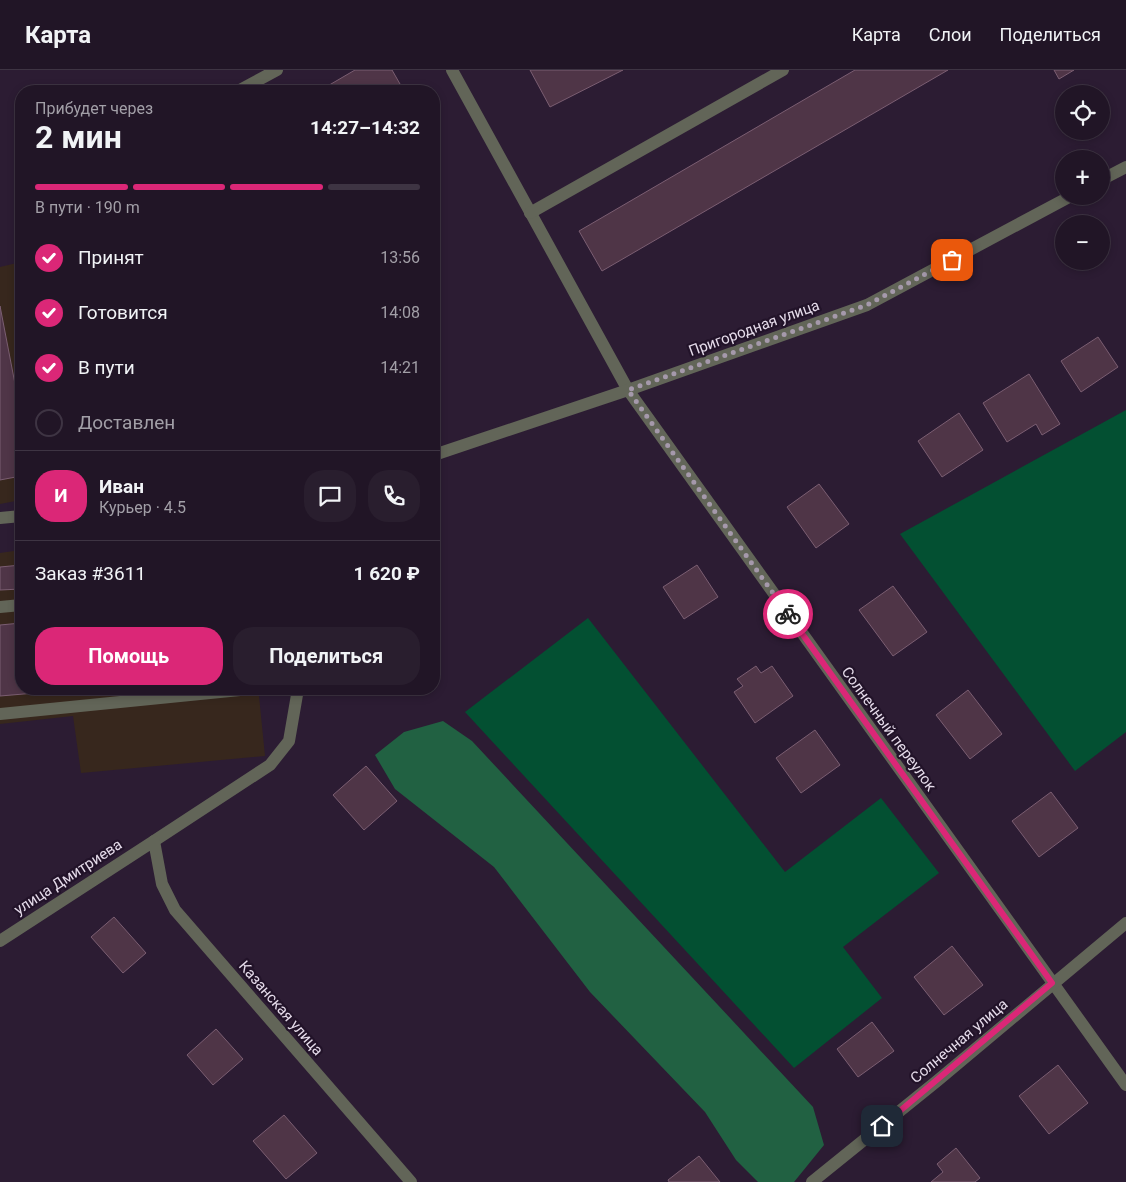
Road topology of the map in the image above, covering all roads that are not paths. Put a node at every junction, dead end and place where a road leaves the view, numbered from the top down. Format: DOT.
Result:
graph roads {
  1 [pos="276,70"];
  2 [pos="452,70"];
  3 [pos="783,70"];
  4 [pos="249,85"];
  5 [pos="1126,167"];
  6 [pos="1110,175"];
  7 [pos="1055,204"];
  8 [pos="530,213"];
  9 [pos="628,390"];
  10 [pos="440,452"];
  11 [pos="15,517"];
  12 [pos="0,518"];
  13 [pos="15,606"];
  14 [pos="0,607"];
  15 [pos="190,695"];
  16 [pos="297,695"];
  17 [pos="0,714"];
  18 [pos="154,841"];
  19 [pos="1126,923"];
  20 [pos="0,941"];
  21 [pos="1052,983"];
  22 [pos="1126,1085"];
  23 [pos="411,1182"];
  24 [pos="812,1182"];
  1 -- 4 [label="street"];
  2 -- 8 [label="street, Солнечный переулок"];
  3 -- 8 [label="street"];
  5 -- 6 [label="street"];
  7 -- 9 [label="street, Пригородная улица"];
  8 -- 9 [label="street, Солнечный переулок"];
  9 -- 10 [label="street, Пригородная улица"];
  9 -- 21 [label="street, Солнечный переулок"];
  11 -- 12 [label="street"];
  13 -- 14 [label="street"];
  15 -- 17 [label="street"];
  16 -- 18 [label="street, улица Дмитриева"];
  18 -- 20 [label="street, улица Дмитриева"];
  18 -- 23 [label="street, Казанская улица"];
  19 -- 21 [label="street, Солнечная улица"];
  21 -- 22 [label="street, Солнечный переулок"];
  21 -- 24 [label="street, Солнечная улица"];
}
